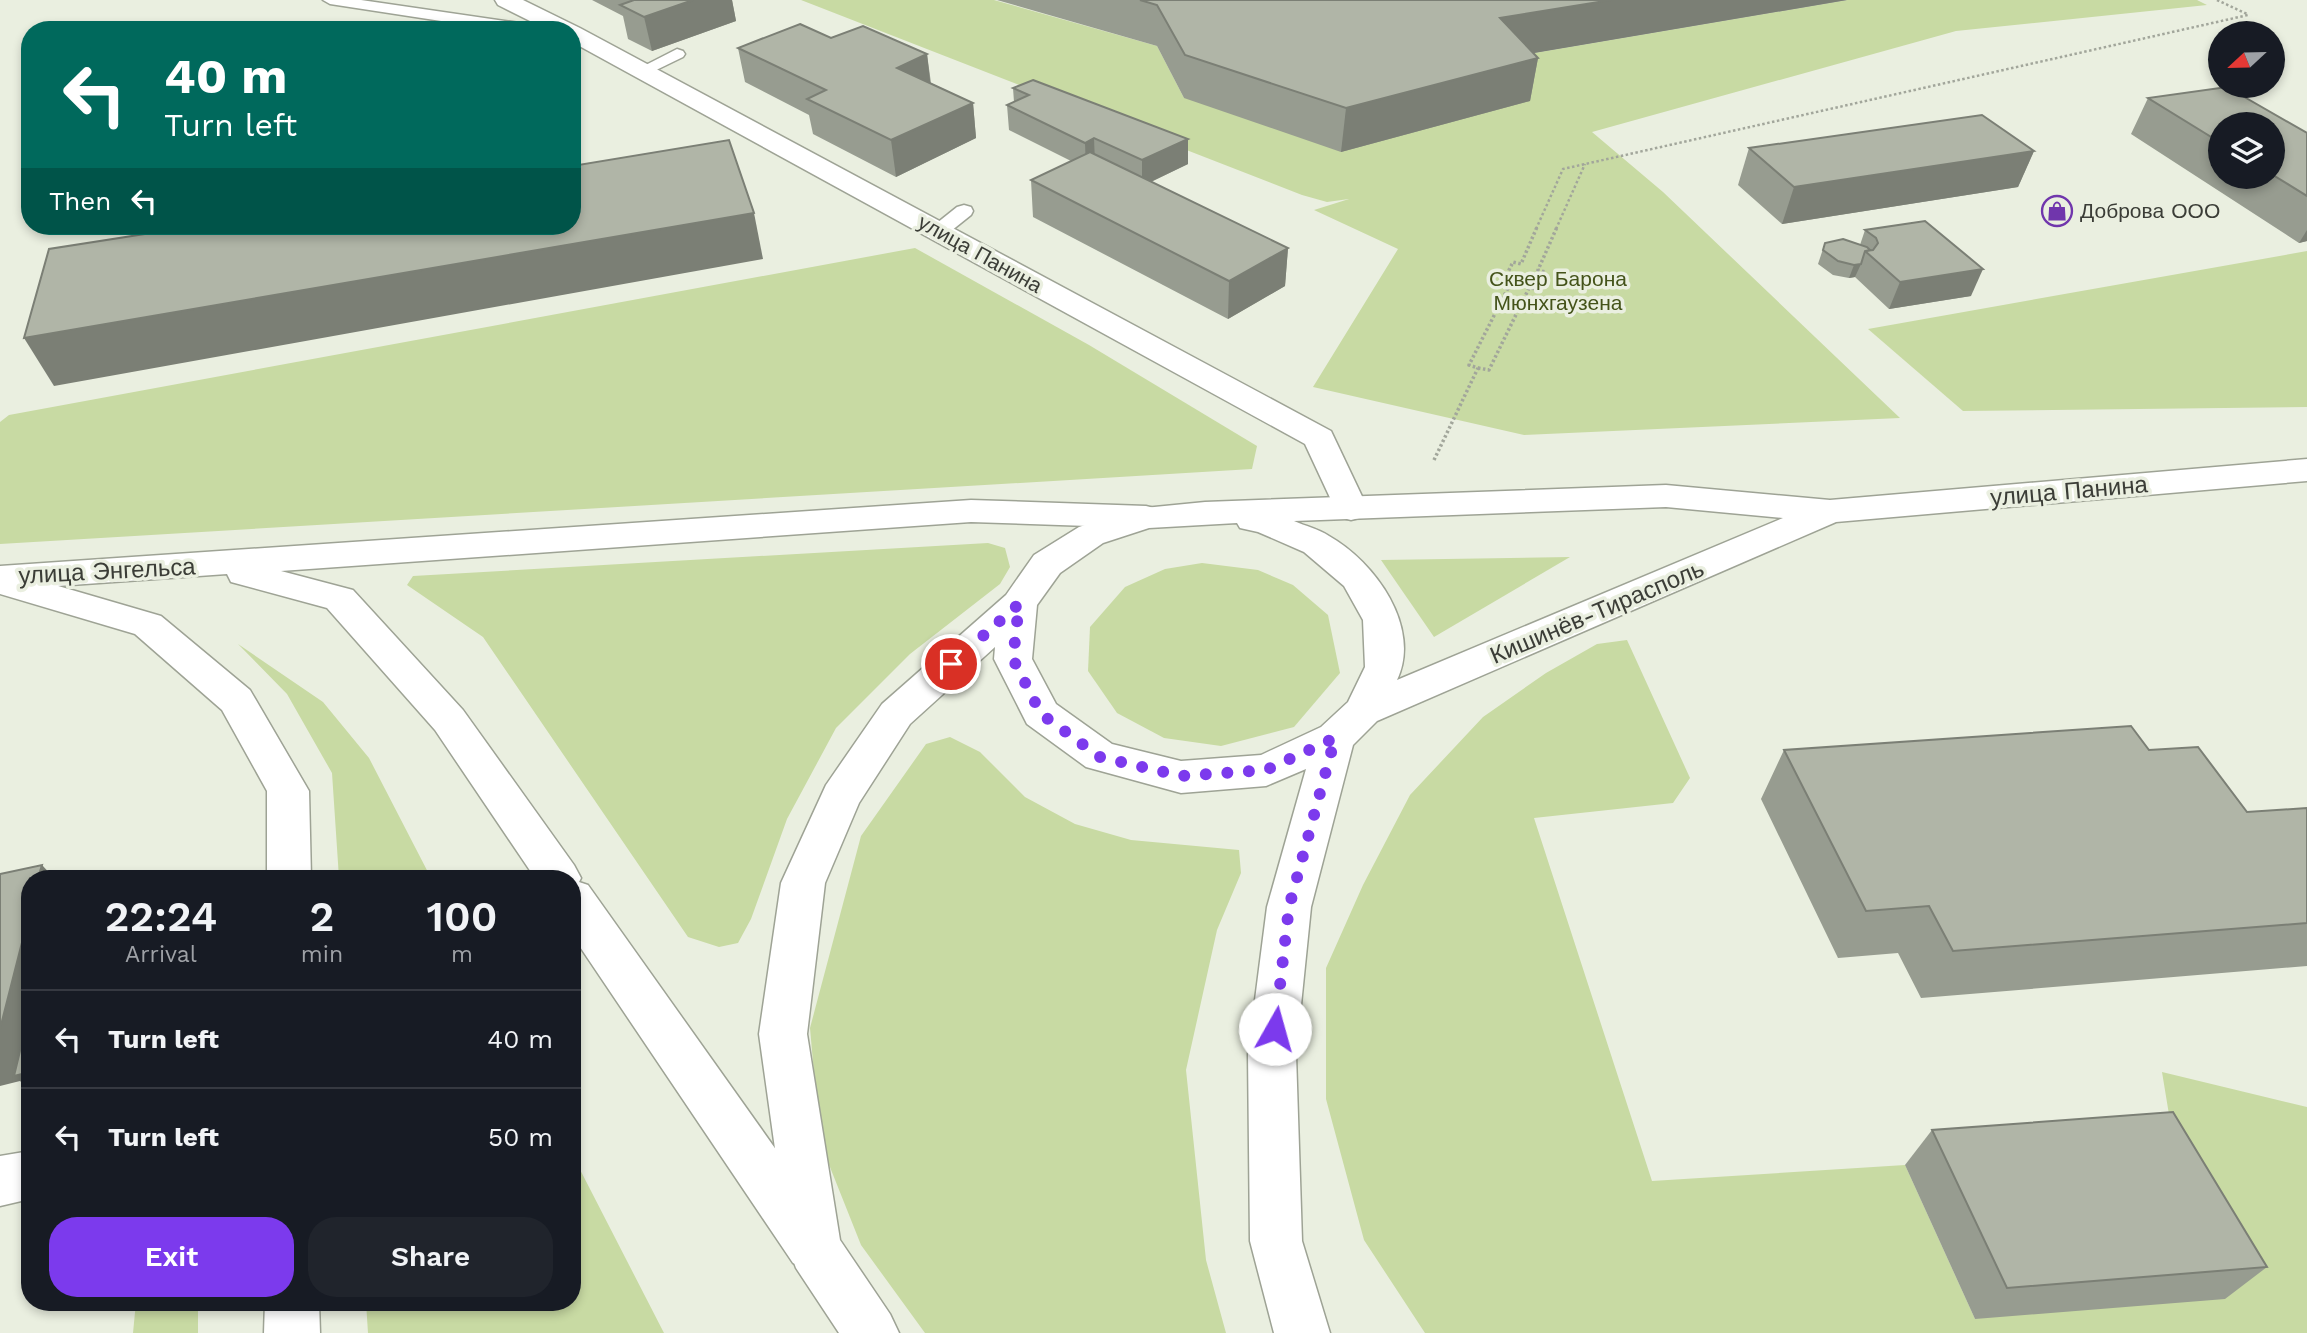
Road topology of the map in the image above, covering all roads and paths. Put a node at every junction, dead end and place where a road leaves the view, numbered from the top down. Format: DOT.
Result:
graph roads {
  1 [pos="330,0"];
  2 [pos="506,0"];
  3 [pos="2217,0"];
  4 [pos="472,21"];
  5 [pos="548,21"];
  6 [pos="581,38"];
  7 [pos="677,54"];
  8 [pos="642,71"];
  9 [pos="1585,164"];
  10 [pos="964,211"];
  11 [pos="939,231"];
  12 [pos="1478,368"];
  13 [pos="1434,460"];
  14 [pos="2307,470"];
  15 [pos="1351,509"];
  16 [pos="1830,511"];
  17 [pos="1205,513"];
  18 [pos="1146,517"];
  19 [pos="215,565"];
  20 [pos="0,579"];
  21 [pos="1019,604"];
  22 [pos="1349,725"];
  23 [pos="289,870"];
  24 [pos="553,870"];
  25 [pos="581,911"];
  26 [pos="21,1177"];
  27 [pos="0,1181"];
  28 [pos="815,1249"];
  29 [pos="292,1311"];
  30 [pos="292,1333"];
  31 [pos="872,1333"];
  32 [pos="1302,1333"];
  1 -- 4 [label="lane"];
  2 -- 5 [label="main road, улица Панина"];
  3 -- 9 [label="path"];
  6 -- 8 [label="main road, улица Панина"];
  7 -- 8 [label="lane"];
  8 -- 11 [label="main road, улица Панина"];
  9 -- 12 [label="path"];
  9 -- 12 [label="path"];
  10 -- 11 [label="lane"];
  11 -- 15 [label="main road, улица Панина"];
  12 -- 13 [label="path"];
  14 -- 16 [label="main road, улица Панина"];
  15 -- 16 [label="main road"];
  15 -- 17 [label="main road"];
  16 -- 22 [label="main road, Кишинёв-Тирасполь"];
  17 -- 18 [label="main road"];
  17 -- 22 [label="main road"];
  18 -- 19 [label="main road, улица Энгельса"];
  18 -- 21 [label="main road"];
  19 -- 20 [label="main road, улица Энгельса"];
  19 -- 24 [label="main road"];
  20 -- 23 [label="main road"];
  21 -- 22 [label="main road, Кишинёв-Тирасполь"];
  21 -- 28 [label="main road"];
  22 -- 32 [label="main road"];
  25 -- 28 [label="main road"];
  26 -- 27 [label="main road"];
  28 -- 31 [label="main road"];
  29 -- 30 [label="main road"];
}
